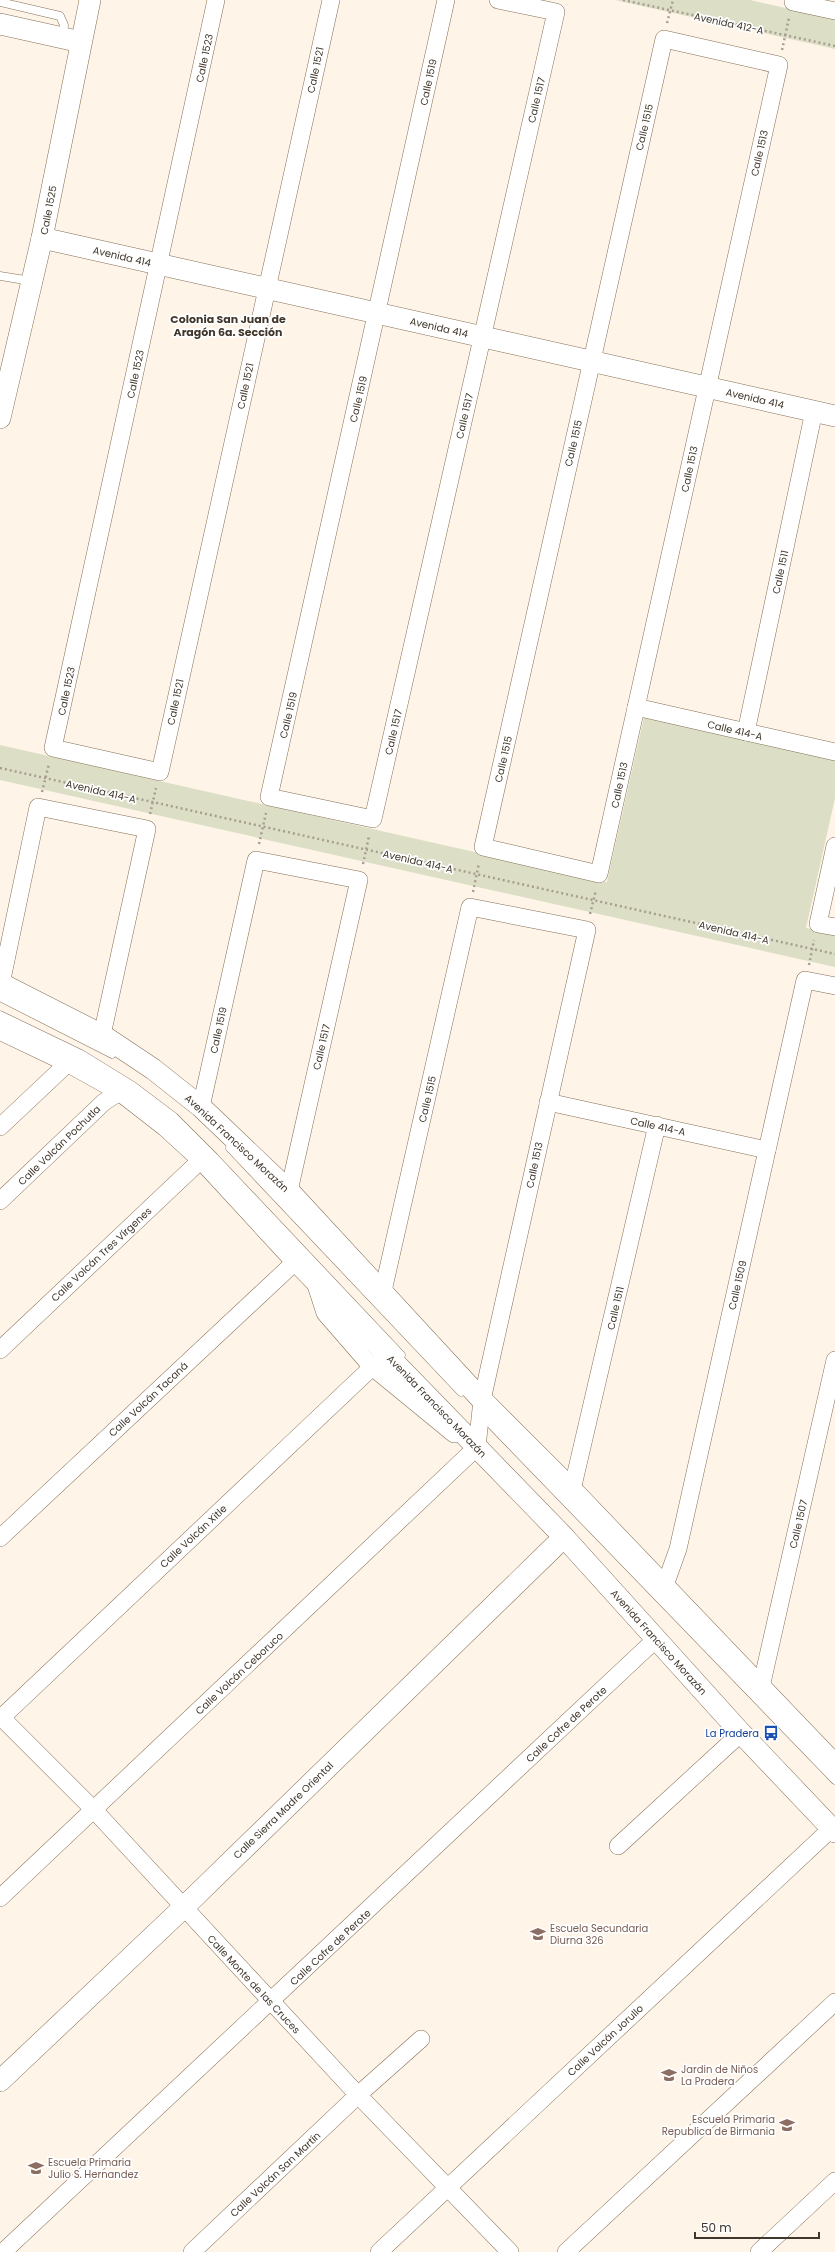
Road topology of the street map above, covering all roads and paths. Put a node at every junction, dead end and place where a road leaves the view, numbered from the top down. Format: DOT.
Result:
graph roads {
  1 [pos="90,0"];
  2 [pos="216,0"];
  3 [pos="331,0"];
  4 [pos="446,0"];
  5 [pos="498,0"];
  6 [pos="623,0"];
  7 [pos="673,0"];
  8 [pos="793,1"];
  9 [pos="0,2"];
  10 [pos="670,10"];
  11 [pos="835,11"];
  12 [pos="0,24"];
  13 [pos="785,35"];
  14 [pos="664,39"];
  15 [pos="72,40"];
  16 [pos="835,46"];
  17 [pos="778,65"];
  18 [pos="42,238"];
  19 [pos="159,264"];
  20 [pos="0,276"];
  21 [pos="31,282"];
  22 [pos="267,288"];
  23 [pos="377,313"];
  24 [pos="482,337"];
  25 [pos="592,361"];
  26 [pos="707,387"];
  27 [pos="814,411"];
  28 [pos="835,416"];
  29 [pos="0,418"];
  30 [pos="636,707"];
  31 [pos="746,732"];
  32 [pos="53,748"];
  33 [pos="835,752"];
  34 [pos="0,768"];
  35 [pos="160,772"];
  36 [pos="46,778"];
  37 [pos="269,797"];
  38 [pos="153,802"];
  39 [pos="38,807"];
  40 [pos="373,819"];
  41 [pos="263,827"];
  42 [pos="147,829"];
  43 [pos="835,846"];
  44 [pos="483,847"];
  45 [pos="366,849"];
  46 [pos="256,860"];
  47 [pos="477,874"];
  48 [pos="599,874"];
  49 [pos="359,880"];
  50 [pos="593,900"];
  51 [pos="470,907"];
  52 [pos="818,924"];
  53 [pos="835,927"];
  54 [pos="587,930"];
  55 [pos="812,949"];
  56 [pos="835,954"];
  57 [pos="805,980"];
  58 [pos="835,986"];
  59 [pos="0,988"];
  60 [pos="0,1015"];
  61 [pos="0,1029"];
  62 [pos="102,1035"];
  63 [pos="69,1062"];
  64 [pos="121,1091"];
  65 [pos="548,1102"];
  66 [pos="196,1109"];
  67 [pos="657,1125"];
  68 [pos="0,1127"];
  69 [pos="222,1141"];
  70 [pos="767,1150"];
  71 [pos="202,1159"];
  72 [pos="289,1191"];
  73 [pos="0,1201"];
  74 [pos="296,1261"];
  75 [pos="384,1291"];
  76 [pos="0,1350"];
  77 [pos="379,1360"];
  78 [pos="835,1360"];
  79 [pos="408,1362"];
  80 [pos="475,1403"];
  81 [pos="451,1408"];
  82 [pos="481,1443"];
  83 [pos="525,1484"];
  84 [pos="572,1490"];
  85 [pos="564,1537"];
  86 [pos="0,1538"];
  87 [pos="664,1588"];
  88 [pos="656,1639"];
  89 [pos="761,1688"];
  90 [pos="0,1717"];
  91 [pos="741,1733"];
  92 [pos="835,1765"];
  93 [pos="835,1780"];
  94 [pos="94,1810"];
  95 [pos="834,1827"];
  96 [pos="618,1846"];
  97 [pos="0,1898"];
  98 [pos="183,1908"];
  99 [pos="271,2002"];
  100 [pos="835,2002"];
  101 [pos="421,2039"];
  102 [pos="0,2081"];
  103 [pos="358,2095"];
  104 [pos="835,2180"];
  105 [pos="447,2187"];
  106 [pos="3,2252"];
  107 [pos="192,2252"];
  108 [pos="379,2252"];
  109 [pos="510,2252"];
  110 [pos="566,2252"];
  111 [pos="759,2252"];
  1 -- 15 [label="street, Calle 1525"];
  2 -- 19 [label="street, Calle 1523"];
  3 -- 22 [label="street, Calle 1521"];
  4 -- 23 [label="street, Calle 1519"];
  5 -- 24 [label="street, Calle 1517"];
  6 -- 10 [label="path, Avenida 412-A"];
  7 -- 10 [label="path"];
  8 -- 11 [label="street"];
  8 -- 13 [label="path"];
  9 -- 15 [label="lane"];
  10 -- 13 [label="path, Avenida 412-A"];
  10 -- 14 [label="path"];
  12 -- 15 [label="street"];
  13 -- 16 [label="path, Avenida 412-A"];
  13 -- 17 [label="path"];
  14 -- 17 [label="street"];
  14 -- 25 [label="street, Calle 1515"];
  15 -- 18 [label="street, Calle 1525"];
  17 -- 26 [label="street, Calle 1513"];
  18 -- 19 [label="street, Avenida 414"];
  18 -- 21 [label="street, Calle 1525"];
  19 -- 22 [label="street, Avenida 414"];
  19 -- 32 [label="street, Calle 1523"];
  20 -- 21 [label="lane"];
  21 -- 29 [label="street, Calle 1525"];
  22 -- 23 [label="street, Avenida 414"];
  22 -- 35 [label="street, Calle 1521"];
  23 -- 24 [label="street, Avenida 414"];
  23 -- 37 [label="street, Calle 1519"];
  24 -- 25 [label="street, Avenida 414"];
  24 -- 40 [label="street, Calle 1517"];
  25 -- 26 [label="street, Avenida 414"];
  25 -- 44 [label="street, Calle 1515"];
  26 -- 27 [label="street, Avenida 414"];
  26 -- 30 [label="street, Calle 1513"];
  27 -- 28 [label="street, Avenida 414"];
  27 -- 31 [label="street, Calle 1511"];
  30 -- 31 [label="street, Calle 414-A"];
  30 -- 48 [label="street, Calle 1513"];
  31 -- 33 [label="street, Calle 414-A"];
  32 -- 35 [label="street"];
  32 -- 36 [label="path"];
  34 -- 36 [label="path, Avenida 414-A"];
  35 -- 38 [label="path"];
  36 -- 38 [label="path, Avenida 414-A"];
  36 -- 39 [label="path"];
  37 -- 40 [label="street"];
  37 -- 41 [label="path"];
  38 -- 41 [label="path, Avenida 414-A"];
  38 -- 42 [label="path"];
  39 -- 42 [label="street"];
  39 -- 59 [label="street"];
  40 -- 45 [label="path"];
  41 -- 45 [label="path, Avenida 414-A"];
  41 -- 46 [label="path"];
  42 -- 62 [label="street"];
  43 -- 52 [label="street"];
  44 -- 47 [label="path"];
  44 -- 48 [label="street"];
  45 -- 47 [label="path, Avenida 414-A"];
  45 -- 49 [label="path"];
  46 -- 49 [label="street"];
  46 -- 66 [label="street, Calle 1519"];
  47 -- 50 [label="path, Avenida 414-A"];
  47 -- 51 [label="path"];
  48 -- 50 [label="path"];
  49 -- 72 [label="street, Calle 1517"];
  50 -- 54 [label="path"];
  50 -- 55 [label="path, Avenida 414-A"];
  51 -- 54 [label="street"];
  51 -- 75 [label="street, Calle 1515"];
  52 -- 53 [label="street"];
  52 -- 55 [label="path"];
  54 -- 65 [label="street, Calle 1513"];
  55 -- 56 [label="path, Avenida 414-A"];
  55 -- 57 [label="path"];
  57 -- 58 [label="street"];
  57 -- 70 [label="street, Calle 1509"];
  59 -- 62 [label="street, Avenida Francisco Morazán"];
  59 -- 66 [label="lane"];
  60 -- 79 [label="lane"];
  61 -- 63 [label="street, Avenida Francisco Morazán"];
  62 -- 66 [label="street, Avenida Francisco Morazán"];
  63 -- 64 [label="street, Avenida Francisco Morazán"];
  63 -- 68 [label="street"];
  64 -- 71 [label="street, Avenida Francisco Morazán"];
  64 -- 73 [label="street, Calle Volcán Pochutla"];
  65 -- 67 [label="street, Calle 414-A"];
  65 -- 80 [label="street, Calle 1513"];
  66 -- 72 [label="street, Avenida Francisco Morazán"];
  67 -- 70 [label="street, Calle 414-A"];
  67 -- 84 [label="street, Calle 1511"];
  69 -- 80 [label="lane"];
  70 -- 87 [label="street, Calle 1509"];
  71 -- 74 [label="street, Avenida Francisco Morazán"];
  71 -- 76 [label="street, Calle Volcán Tres Vírgenes"];
  72 -- 75 [label="street, Avenida Francisco Morazán"];
  74 -- 77 [label="street, Avenida Francisco Morazán"];
  74 -- 86 [label="street, Calle Volcán Tacaná"];
  75 -- 80 [label="street, Avenida Francisco Morazán"];
  77 -- 82 [label="street, Avenida Francisco Morazán"];
  77 -- 90 [label="street, Calle Volcán Xitle"];
  78 -- 89 [label="street, Calle 1507"];
  80 -- 82 [label="street, Calle 1513"];
  80 -- 84 [label="street, Avenida Francisco Morazán"];
  80 -- 93 [label="lane"];
  81 -- 82 [label="lane"];
  82 -- 85 [label="street, Avenida Francisco Morazán"];
  82 -- 94 [label="street, Calle Volcán Ceboruco"];
  83 -- 95 [label="lane"];
  84 -- 87 [label="street, Avenida Francisco Morazán"];
  85 -- 88 [label="street, Avenida Francisco Morazán"];
  85 -- 98 [label="street, Calle Sierra Madre Oriental"];
  87 -- 89 [label="street, Avenida Francisco Morazán"];
  88 -- 91 [label="street, Avenida Francisco Morazán"];
  88 -- 99 [label="street, Calle Cofre de Perote"];
  89 -- 92 [label="street, Avenida Francisco Morazán"];
  90 -- 94 [label="street, Calle Monte de las Cruces"];
  91 -- 95 [label="street, Avenida Francisco Morazán"];
  91 -- 96 [label="street"];
  94 -- 97 [label="street, Calle Volcán Ceboruco"];
  94 -- 98 [label="street, Calle Monte de las Cruces"];
  95 -- 105 [label="street, Calle Volcán Jorullo"];
  98 -- 99 [label="street, Calle Monte de las Cruces"];
  98 -- 102 [label="street, Calle Sierra Madre Oriental"];
  99 -- 103 [label="street, Calle Monte de las Cruces"];
  99 -- 106 [label="street, Calle Cofre de Perote"];
  100 -- 110 [label="street"];
  101 -- 103 [label="street, Calle Volcán San Martín"];
  103 -- 105 [label="street, Calle Monte de las Cruces"];
  103 -- 107 [label="street, Calle Volcán San Martín"];
  104 -- 111 [label="street"];
  105 -- 108 [label="street, Calle Volcán Jorullo"];
  105 -- 109 [label="street, Calle Monte de las Cruces"];
}
